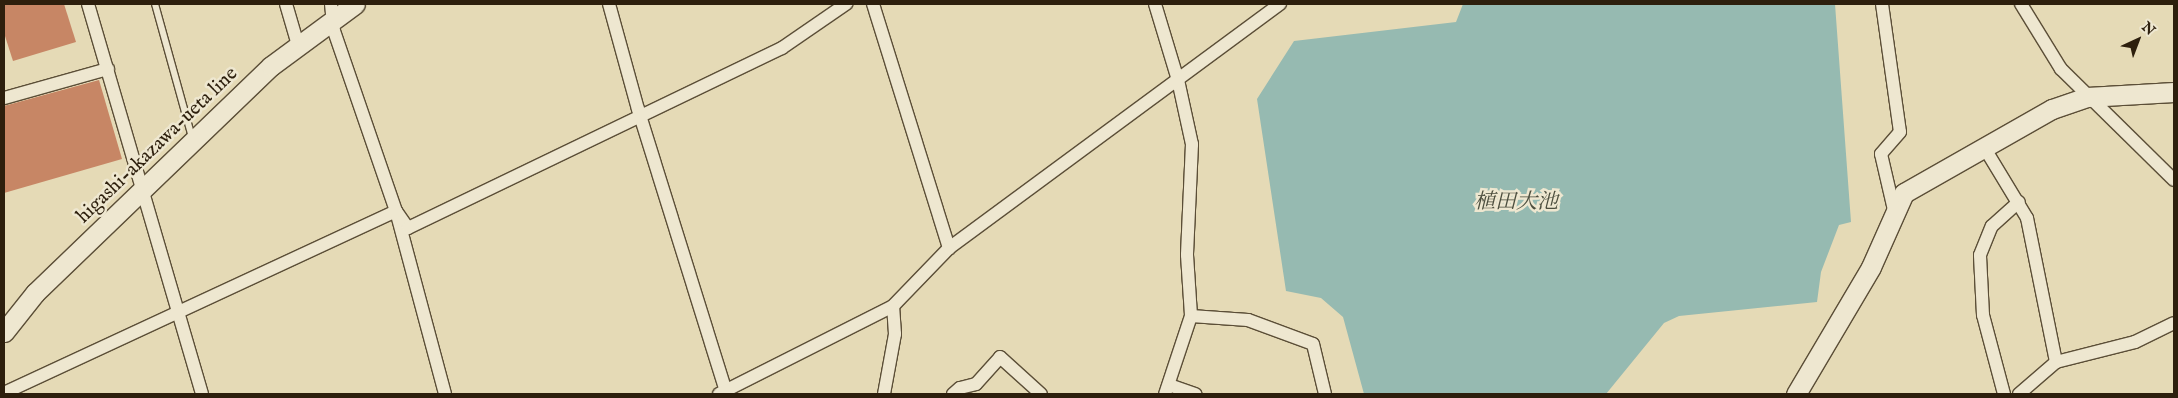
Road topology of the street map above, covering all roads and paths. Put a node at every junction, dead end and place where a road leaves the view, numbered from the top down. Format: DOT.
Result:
graph roads {
  1 [pos="88,4"];
  2 [pos="155,4"];
  3 [pos="286,4"];
  4 [pos="355,4"];
  5 [pos="610,4"];
  6 [pos="846,4"];
  7 [pos="873,4"];
  8 [pos="1155,4"];
  9 [pos="1280,4"];
  10 [pos="1882,4"];
  11 [pos="2021,4"];
  12 [pos="333,10"];
  13 [pos="298,45"];
  14 [pos="108,69"];
  15 [pos="1178,80"];
  16 [pos="2174,92"];
  17 [pos="2087,97"];
  18 [pos="4,98"];
  19 [pos="640,115"];
  20 [pos="193,141"];
  21 [pos="1984,147"];
  22 [pos="2174,180"];
  23 [pos="144,188"];
  24 [pos="2020,202"];
  25 [pos="1894,210"];
  26 [pos="396,211"];
  27 [pos="949,248"];
  28 [pos="893,306"];
  29 [pos="178,310"];
  30 [pos="1191,316"];
  31 [pos="2174,324"];
  32 [pos="4,332"];
  33 [pos="2056,362"];
  34 [pos="978,389"];
  35 [pos="1167,390"];
  36 [pos="4,393"];
  37 [pos="202,394"];
  38 [pos="445,394"];
  39 [pos="724,394"];
  40 [pos="884,394"];
  41 [pos="953,394"];
  42 [pos="1042,394"];
  43 [pos="1195,394"];
  44 [pos="1325,394"];
  45 [pos="1796,394"];
  46 [pos="2004,394"];
  47 [pos="2019,394"];
  1 -- 14 [label="street"];
  2 -- 20 [label="lane"];
  3 -- 13 [label="street"];
  4 -- 12 [label="street, higashi-akazawa-ueta line"];
  5 -- 19 [label="street"];
  6 -- 19 [label="street"];
  7 -- 27 [label="street"];
  8 -- 15 [label="street"];
  9 -- 15 [label="street"];
  10 -- 25 [label="street"];
  11 -- 17 [label="street"];
  12 -- 13 [label="street, higashi-akazawa-ueta line"];
  12 -- 26 [label="street"];
  13 -- 20 [label="street, higashi-akazawa-ueta line"];
  14 -- 18 [label="street"];
  14 -- 23 [label="street"];
  15 -- 27 [label="street"];
  15 -- 30 [label="street"];
  16 -- 17 [label="street"];
  17 -- 21 [label="street"];
  17 -- 22 [label="street"];
  19 -- 26 [label="street"];
  19 -- 39 [label="street"];
  20 -- 23 [label="street, higashi-akazawa-ueta line"];
  21 -- 24 [label="street"];
  21 -- 25 [label="street"];
  23 -- 29 [label="street"];
  23 -- 32 [label="street, higashi-akazawa-ueta line"];
  24 -- 33 [label="street"];
  24 -- 46 [label="street"];
  25 -- 45 [label="street"];
  26 -- 29 [label="street"];
  26 -- 38 [label="street"];
  27 -- 28 [label="street"];
  28 -- 39 [label="street"];
  28 -- 40 [label="street"];
  29 -- 36 [label="street"];
  29 -- 37 [label="street"];
  30 -- 35 [label="street"];
  30 -- 44 [label="street"];
  31 -- 33 [label="street"];
  33 -- 47 [label="street"];
  34 -- 41 [label="street"];
  34 -- 42 [label="street"];
  35 -- 43 [label="street"];
}
